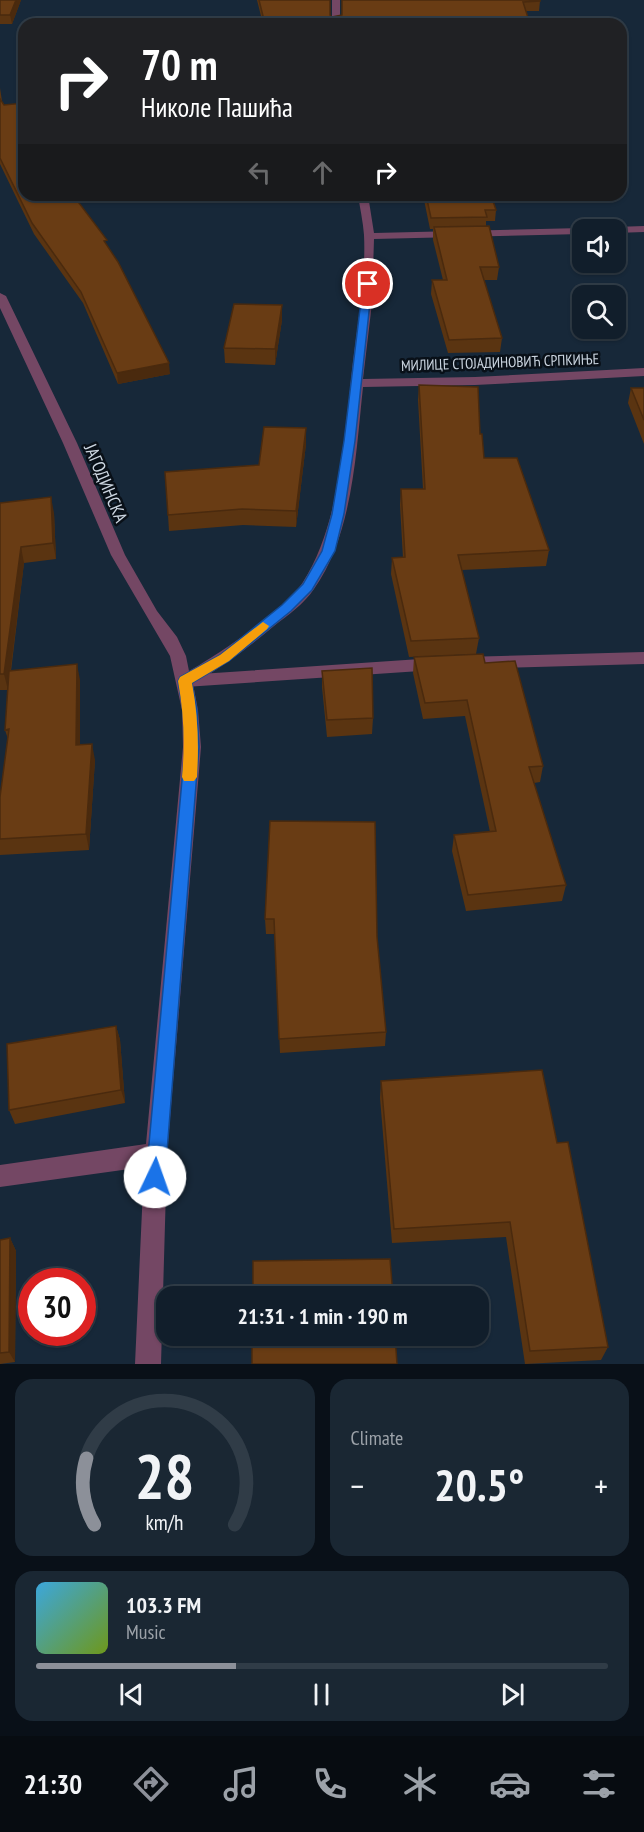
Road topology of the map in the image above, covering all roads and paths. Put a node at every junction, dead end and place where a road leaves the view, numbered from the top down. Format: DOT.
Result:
graph roads {
  1 [pos="336,0"];
  2 [pos="336,18"];
  3 [pos="364,201"];
  4 [pos="644,229"];
  5 [pos="626,230"];
  6 [pos="572,231"];
  7 [pos="369,236"];
  8 [pos="0,296"];
  9 [pos="644,372"];
  10 [pos="357,383"];
  11 [pos="644,658"];
  12 [pos="184,681"];
  13 [pos="156,1154"];
  14 [pos="0,1176"];
  15 [pos="148,1364"];
  1 -- 2 [label="street"];
  3 -- 7 [label="street"];
  4 -- 5 [label="street"];
  6 -- 7 [label="street"];
  7 -- 10 [label="street"];
  8 -- 12 [label="street, ЈАГОДИНСКА"];
  9 -- 10 [label="street, МИЛИЦЕ СТОЈАДИНОВИЋ СРПКИЊЕ"];
  10 -- 12 [label="street"];
  11 -- 12 [label="street"];
  12 -- 13 [label="street, ЈАГОДИНСКА"];
  13 -- 14 [label="street"];
  13 -- 15 [label="street, ЈАГОДИНСКА"];
}
